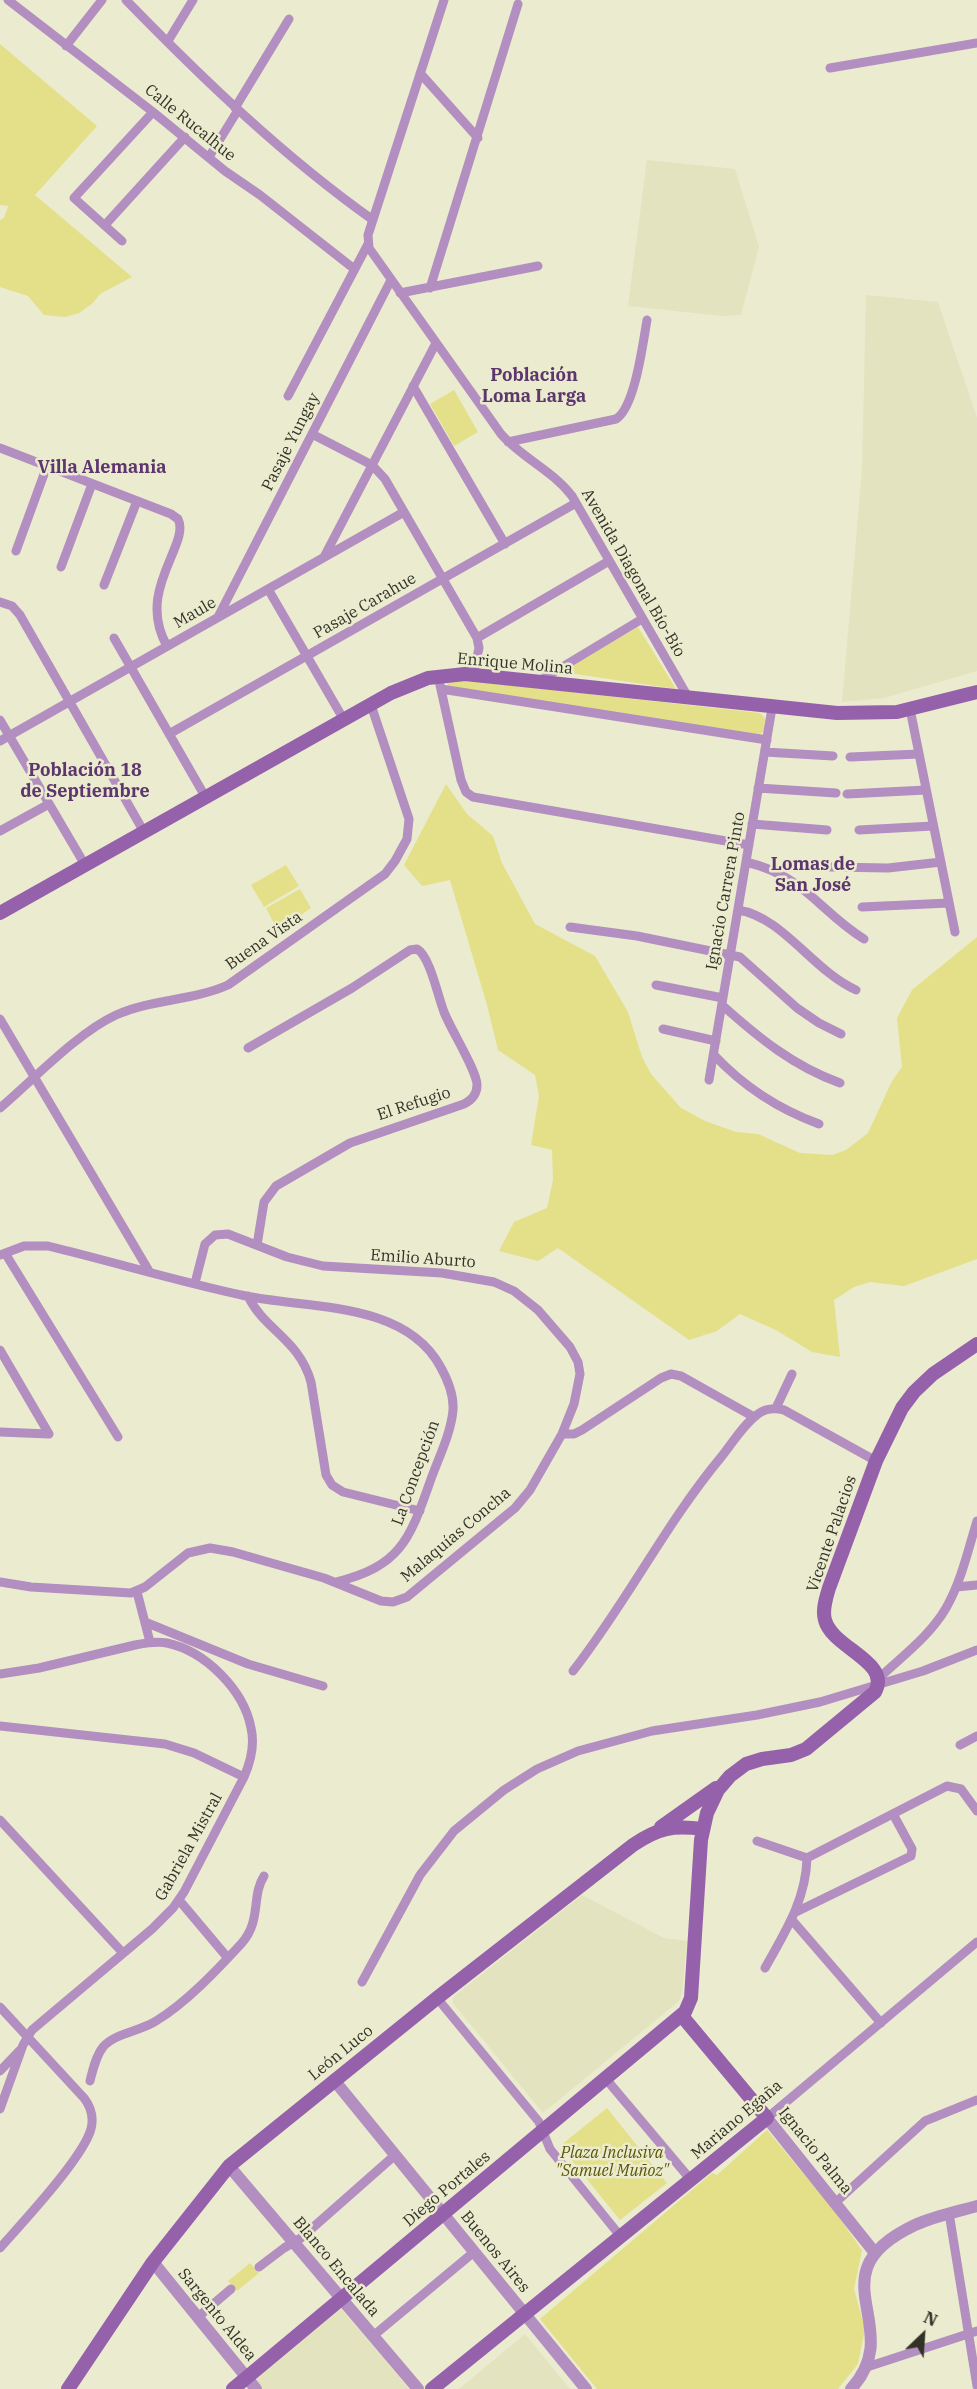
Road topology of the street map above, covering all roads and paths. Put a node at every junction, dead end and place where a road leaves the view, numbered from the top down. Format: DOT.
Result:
graph roads {
  1 [pos="8,0"];
  2 [pos="102,0"];
  3 [pos="126,0"];
  4 [pos="193,0"];
  5 [pos="444,0"];
  6 [pos="516,2"];
  7 [pos="526,13"];
  8 [pos="289,19"];
  9 [pos="168,41"];
  10 [pos="977,43"];
  11 [pos="66,46"];
  12 [pos="830,68"];
  13 [pos="420,73"];
  14 [pos="237,109"];
  15 [pos="153,112"];
  16 [pos="185,137"];
  17 [pos="478,138"];
  18 [pos="209,157"];
  19 [pos="373,220"];
  20 [pos="105,225"];
  21 [pos="122,241"];
  22 [pos="368,244"];
  23 [pos="538,266"];
  24 [pos="353,268"];
  25 [pos="391,280"];
  26 [pos="430,288"];
  27 [pos="400,293"];
  28 [pos="648,320"];
  29 [pos="436,344"];
  30 [pos="413,386"];
  31 [pos="288,396"];
  32 [pos="312,434"];
  33 [pos="508,442"];
  34 [pos="2,449"];
  35 [pos="0,460"];
  36 [pos="372,465"];
  37 [pos="47,466"];
  38 [pos="92,484"];
  39 [pos="136,501"];
  40 [pos="576,503"];
  41 [pos="404,512"];
  42 [pos="505,544"];
  43 [pos="16,551"];
  44 [pos="324,557"];
  45 [pos="609,561"];
  46 [pos="61,567"];
  47 [pos="443,579"];
  48 [pos="104,585"];
  49 [pos="268,589"];
  50 [pos="0,602"];
  51 [pos="218,617"];
  52 [pos="642,619"];
  53 [pos="114,638"];
  54 [pos="477,638"];
  55 [pos="167,646"];
  56 [pos="307,656"];
  57 [pos="131,667"];
  58 [pos="473,675"];
  59 [pos="439,682"];
  60 [pos="537,682"];
  61 [pos="977,694"];
  62 [pos="688,697"];
  63 [pos="69,702"];
  64 [pos="371,705"];
  65 [pos="772,708"];
  66 [pos="910,709"];
  67 [pos="0,720"];
  68 [pos="344,720"];
  69 [pos="170,734"];
  70 [pos="9,736"];
  71 [pos="767,740"];
  72 [pos="0,741"];
  73 [pos="765,752"];
  74 [pos="919,753"];
  75 [pos="833,756"];
  76 [pos="850,757"];
  77 [pos="759,788"];
  78 [pos="926,790"];
  79 [pos="836,793"];
  80 [pos="847,794"];
  81 [pos="206,798"];
  82 [pos="49,804"];
  83 [pos="752,824"];
  84 [pos="933,826"];
  85 [pos="827,830"];
  86 [pos="859,830"];
  87 [pos="0,831"];
  88 [pos="144,832"];
  89 [pos="749,845"];
  90 [pos="746,862"];
  91 [pos="941,862"];
  92 [pos="85,865"];
  93 [pos="830,867"];
  94 [pos="949,903"];
  95 [pos="862,907"];
  96 [pos="738,910"];
  97 [pos="0,913"];
  98 [pos="570,927"];
  99 [pos="955,932"];
  100 [pos="864,939"];
  101 [pos="731,954"];
  102 [pos="656,985"];
  103 [pos="856,990"];
  104 [pos="723,1002"];
  105 [pos="0,1019"];
  106 [pos="663,1029"];
  107 [pos="841,1034"];
  108 [pos="716,1041"];
  109 [pos="248,1048"];
  110 [pos="714,1055"];
  111 [pos="35,1077"];
  112 [pos="709,1080"];
  113 [pos="840,1083"];
  114 [pos="0,1108"];
  115 [pos="819,1124"];
  116 [pos="257,1245"];
  117 [pos="2,1254"];
  118 [pos="149,1271"];
  119 [pos="195,1283"];
  120 [pos="248,1296"];
  121 [pos="977,1344"];
  122 [pos="0,1350"];
  123 [pos="792,1374"];
  124 [pos="776,1408"];
  125 [pos="754,1418"];
  126 [pos="0,1432"];
  127 [pos="562,1434"];
  128 [pos="117,1437"];
  129 [pos="876,1461"];
  130 [pos="420,1511"];
  131 [pos="977,1521"];
  132 [pos="0,1582"];
  133 [pos="336,1582"];
  134 [pos="977,1585"];
  135 [pos="956,1587"];
  136 [pos="137,1592"];
  137 [pos="145,1622"];
  138 [pos="172,1632"];
  139 [pos="150,1642"];
  140 [pos="168,1644"];
  141 [pos="977,1650"];
  142 [pos="573,1671"];
  143 [pos="0,1674"];
  144 [pos="878,1681"];
  145 [pos="323,1686"];
  146 [pos="0,1726"];
  147 [pos="977,1736"];
  148 [pos="960,1745"];
  149 [pos="244,1777"];
  150 [pos="723,1783"];
  151 [pos="977,1811"];
  152 [pos="893,1814"];
  153 [pos="0,1820"];
  154 [pos="703,1829"];
  155 [pos="655,1831"];
  156 [pos="758,1841"];
  157 [pos="807,1858"];
  158 [pos="264,1876"];
  159 [pos="179,1900"];
  160 [pos="794,1916"];
  161 [pos="977,1942"];
  162 [pos="123,1953"];
  163 [pos="227,1957"];
  164 [pos="765,1968"];
  165 [pos="362,1982"];
  166 [pos="437,1998"];
  167 [pos="0,2007"];
  168 [pos="682,2016"];
  169 [pos="881,2022"];
  170 [pos="25,2041"];
  171 [pos="0,2071"];
  172 [pos="606,2079"];
  173 [pos="334,2080"];
  174 [pos="90,2081"];
  175 [pos="3,2093"];
  176 [pos="977,2100"];
  177 [pos="0,2109"];
  178 [pos="767,2118"];
  179 [pos="543,2132"];
  180 [pos="394,2156"];
  181 [pos="229,2166"];
  182 [pos="691,2180"];
  183 [pos="835,2203"];
  184 [pos="977,2206"];
  185 [pos="443,2214"];
  186 [pos="949,2214"];
  187 [pos="621,2237"];
  188 [pos="294,2243"];
  189 [pos="0,2248"];
  190 [pos="474,2252"];
  191 [pos="875,2253"];
  192 [pos="153,2262"];
  193 [pos="260,2267"];
  194 [pos="231,2289"];
  195 [pos="341,2298"];
  196 [pos="524,2314"];
  197 [pos="198,2317"];
  198 [pos="973,2332"];
  199 [pos="373,2336"];
  200 [pos="867,2367"];
  201 [pos="247,2378"];
  202 [pos="977,2386"];
  203 [pos="68,2389"];
  204 [pos="233,2389"];
  205 [pos="256,2389"];
  206 [pos="418,2389"];
  207 [pos="432,2389"];
  208 [pos="586,2389"];
  209 [pos="851,2389"];
  1 -- 11 [label="street, Calle Rucalhue"];
  2 -- 11 [label="street"];
  3 -- 9 [label="street"];
  4 -- 9 [label="street"];
  5 -- 13 [label="street"];
  6 -- 7 [label="street"];
  6 -- 17 [label="street"];
  8 -- 14 [label="street"];
  9 -- 14 [label="street"];
  10 -- 12 [label="street"];
  11 -- 15 [label="street, Calle Rucalhue"];
  13 -- 17 [label="street"];
  13 -- 19 [label="street"];
  14 -- 18 [label="street"];
  14 -- 19 [label="street"];
  15 -- 16 [label="street, Calle Rucalhue"];
  15 -- 20 [label="street"];
  16 -- 18 [label="street, Calle Rucalhue"];
  16 -- 20 [label="street"];
  17 -- 26 [label="street"];
  18 -- 24 [label="street, Calle Rucalhue"];
  19 -- 22 [label="street"];
  20 -- 21 [label="street"];
  22 -- 24 [label="street"];
  22 -- 25 [label="street, Avenida Diagonal Bío-Bío"];
  23 -- 26 [label="street"];
  24 -- 31 [label="street"];
  25 -- 27 [label="street, Avenida Diagonal Bío-Bío"];
  25 -- 32 [label="street, Pasaje Yungay"];
  26 -- 27 [label="street"];
  27 -- 29 [label="street, Avenida Diagonal Bío-Bío"];
  28 -- 33 [label="street"];
  29 -- 30 [label="street"];
  29 -- 33 [label="street, Avenida Diagonal Bío-Bío"];
  30 -- 36 [label="street"];
  30 -- 42 [label="street"];
  32 -- 36 [label="street"];
  32 -- 51 [label="street, Pasaje Yungay"];
  33 -- 40 [label="street, Avenida Diagonal Bío-Bío"];
  34 -- 35 [label="street"];
  34 -- 37 [label="street"];
  36 -- 41 [label="street"];
  36 -- 44 [label="street"];
  37 -- 38 [label="street"];
  37 -- 43 [label="street"];
  38 -- 39 [label="street"];
  38 -- 46 [label="street"];
  39 -- 48 [label="street"];
  39 -- 55 [label="street"];
  40 -- 42 [label="street, Pasaje Carahue"];
  40 -- 45 [label="street, Avenida Diagonal Bío-Bío"];
  41 -- 44 [label="street, Maule"];
  41 -- 47 [label="street"];
  42 -- 47 [label="street, Pasaje Carahue"];
  44 -- 49 [label="street, Maule"];
  45 -- 52 [label="street, Avenida Diagonal Bío-Bío"];
  45 -- 54 [label="street"];
  47 -- 54 [label="street"];
  47 -- 56 [label="street, Pasaje Carahue"];
  49 -- 51 [label="street, Maule"];
  49 -- 56 [label="street"];
  50 -- 63 [label="street"];
  51 -- 55 [label="street, Maule"];
  52 -- 60 [label="street"];
  52 -- 62 [label="street, Avenida Diagonal Bío-Bío"];
  53 -- 57 [label="street"];
  54 -- 58 [label="street"];
  55 -- 57 [label="street, Maule"];
  56 -- 68 [label="street"];
  56 -- 69 [label="street, Pasaje Carahue"];
  57 -- 63 [label="street, Maule"];
  57 -- 69 [label="street"];
  58 -- 59 [label="main road, Enrique Molina"];
  58 -- 60 [label="main road, Enrique Molina"];
  59 -- 64 [label="main road, Enrique Molina"];
  59 -- 71 [label="street, Enrique Molina"];
  59 -- 89 [label="street"];
  60 -- 62 [label="main road, Enrique Molina"];
  61 -- 66 [label="main road, Enrique Molina"];
  62 -- 65 [label="main road, Enrique Molina"];
  63 -- 70 [label="street, Maule"];
  63 -- 88 [label="street"];
  64 -- 68 [label="main road, Enrique Molina"];
  64 -- 111 [label="street, Buena Vista"];
  65 -- 66 [label="main road, Enrique Molina"];
  65 -- 71 [label="street, Ignacio Carrera Pinto"];
  66 -- 74 [label="street"];
  67 -- 70 [label="street"];
  68 -- 81 [label="main road, Enrique Molina"];
  69 -- 81 [label="street"];
  70 -- 72 [label="street, Maule"];
  70 -- 82 [label="street"];
  71 -- 73 [label="street, Ignacio Carrera Pinto"];
  73 -- 75 [label="street"];
  73 -- 77 [label="street, Ignacio Carrera Pinto"];
  74 -- 76 [label="street"];
  74 -- 78 [label="street"];
  77 -- 79 [label="street"];
  77 -- 83 [label="street, Ignacio Carrera Pinto"];
  78 -- 80 [label="street"];
  78 -- 84 [label="street"];
  81 -- 88 [label="main road, Enrique Molina"];
  82 -- 87 [label="street"];
  82 -- 92 [label="street"];
  83 -- 85 [label="street"];
  83 -- 89 [label="street, Ignacio Carrera Pinto"];
  84 -- 86 [label="street"];
  84 -- 91 [label="street"];
  88 -- 92 [label="main road, Enrique Molina"];
  89 -- 90 [label="street, Ignacio Carrera Pinto"];
  90 -- 96 [label="street, Ignacio Carrera Pinto"];
  90 -- 100 [label="street"];
  91 -- 93 [label="street"];
  91 -- 94 [label="street"];
  92 -- 97 [label="main road, Enrique Molina"];
  94 -- 95 [label="street"];
  94 -- 99 [label="street"];
  96 -- 101 [label="street, Ignacio Carrera Pinto"];
  96 -- 103 [label="street"];
  98 -- 101 [label="street"];
  101 -- 104 [label="street, Ignacio Carrera Pinto"];
  101 -- 107 [label="street"];
  102 -- 104 [label="street"];
  104 -- 108 [label="street, Ignacio Carrera Pinto"];
  104 -- 113 [label="street"];
  105 -- 111 [label="street"];
  106 -- 108 [label="street"];
  108 -- 110 [label="street, Ignacio Carrera Pinto"];
  109 -- 116 [label="street, El Refugio"];
  110 -- 112 [label="street, Ignacio Carrera Pinto"];
  110 -- 115 [label="street"];
  111 -- 114 [label="street, Buena Vista"];
  111 -- 118 [label="street"];
  116 -- 119 [label="street, Emilio Aburto"];
  116 -- 127 [label="street, Emilio Aburto"];
  117 -- 118 [label="street, La Concepción"];
  117 -- 128 [label="street"];
  118 -- 119 [label="street, La Concepción"];
  119 -- 120 [label="street, La Concepción"];
  120 -- 130 [label="street"];
  120 -- 130 [label="street, La Concepción"];
  121 -- 129 [label="main road, Vicente Palacios"];
  122 -- 126 [label="street"];
  123 -- 124 [label="street"];
  124 -- 125 [label="street"];
  124 -- 129 [label="street"];
  125 -- 127 [label="street"];
  125 -- 142 [label="street"];
  127 -- 133 [label="street, Malaquías Concha"];
  129 -- 144 [label="main road, Vicente Palacios"];
  130 -- 133 [label="street, La Concepción"];
  131 -- 135 [label="street"];
  132 -- 136 [label="street"];
  133 -- 136 [label="street, Malaquías Concha"];
  134 -- 135 [label="street"];
  135 -- 144 [label="street"];
  136 -- 137 [label="street"];
  137 -- 138 [label="street"];
  137 -- 139 [label="street"];
  138 -- 140 [label="street"];
  138 -- 145 [label="street"];
  139 -- 140 [label="street, Gabriela Mistral"];
  139 -- 143 [label="street, Gabriela Mistral"];
  140 -- 149 [label="street, Gabriela Mistral"];
  141 -- 144 [label="street"];
  144 -- 150 [label="main road"];
  144 -- 165 [label="street"];
  146 -- 149 [label="street"];
  147 -- 148 [label="street"];
  149 -- 159 [label="street, Gabriela Mistral"];
  150 -- 154 [label="main road"];
  150 -- 155 [label="main road"];
  151 -- 152 [label="street"];
  152 -- 157 [label="street"];
  152 -- 160 [label="street"];
  153 -- 162 [label="street"];
  154 -- 155 [label="main road, León Luco"];
  154 -- 168 [label="main road"];
  155 -- 166 [label="main road, León Luco"];
  156 -- 157 [label="street"];
  157 -- 160 [label="street"];
  158 -- 163 [label="street"];
  159 -- 162 [label="street, Gabriela Mistral"];
  159 -- 163 [label="street"];
  160 -- 164 [label="street"];
  160 -- 169 [label="street"];
  161 -- 169 [label="street, Mariano Egaña"];
  162 -- 170 [label="street, Gabriela Mistral"];
  163 -- 174 [label="street"];
  166 -- 173 [label="main road, León Luco"];
  166 -- 179 [label="street"];
  167 -- 170 [label="street"];
  168 -- 172 [label="main road, Diego Portales"];
  168 -- 178 [label="main road, Ignacio Palma"];
  169 -- 178 [label="street, Mariano Egaña"];
  170 -- 171 [label="street"];
  170 -- 175 [label="street, Gabriela Mistral"];
  170 -- 189 [label="street"];
  172 -- 179 [label="main road, Diego Portales"];
  172 -- 182 [label="street"];
  173 -- 180 [label="street, Buenos Aires"];
  173 -- 181 [label="main road, León Luco"];
  175 -- 177 [label="street, Gabriela Mistral"];
  176 -- 183 [label="street"];
  178 -- 182 [label="main road, Mariano Egaña"];
  178 -- 183 [label="street, Ignacio Palma"];
  179 -- 185 [label="main road, Diego Portales"];
  179 -- 187 [label="street"];
  180 -- 185 [label="street, Buenos Aires"];
  180 -- 188 [label="street"];
  181 -- 188 [label="street, Blanco Encalada"];
  181 -- 192 [label="main road, León Luco"];
  182 -- 187 [label="main road, Mariano Egaña"];
  183 -- 191 [label="street, Ignacio Palma"];
  184 -- 186 [label="street"];
  185 -- 190 [label="street, Buenos Aires"];
  185 -- 195 [label="main road, Diego Portales"];
  186 -- 191 [label="street"];
  186 -- 198 [label="street"];
  187 -- 196 [label="main road, Mariano Egaña"];
  188 -- 193 [label="street"];
  188 -- 195 [label="street, Blanco Encalada"];
  190 -- 196 [label="street, Buenos Aires"];
  190 -- 199 [label="street"];
  191 -- 200 [label="street"];
  192 -- 197 [label="street, Sargento Aldea"];
  192 -- 203 [label="main road, León Luco"];
  194 -- 197 [label="street"];
  195 -- 199 [label="street, Blanco Encalada"];
  195 -- 201 [label="main road, Diego Portales"];
  196 -- 207 [label="main road, Mariano Egaña"];
  196 -- 208 [label="street, Buenos Aires"];
  197 -- 201 [label="street, Sargento Aldea"];
  198 -- 200 [label="street"];
  198 -- 202 [label="street"];
  199 -- 206 [label="street, Blanco Encalada"];
  200 -- 209 [label="street"];
  201 -- 204 [label="main road, Diego Portales"];
  201 -- 205 [label="street, Sargento Aldea"];
}
